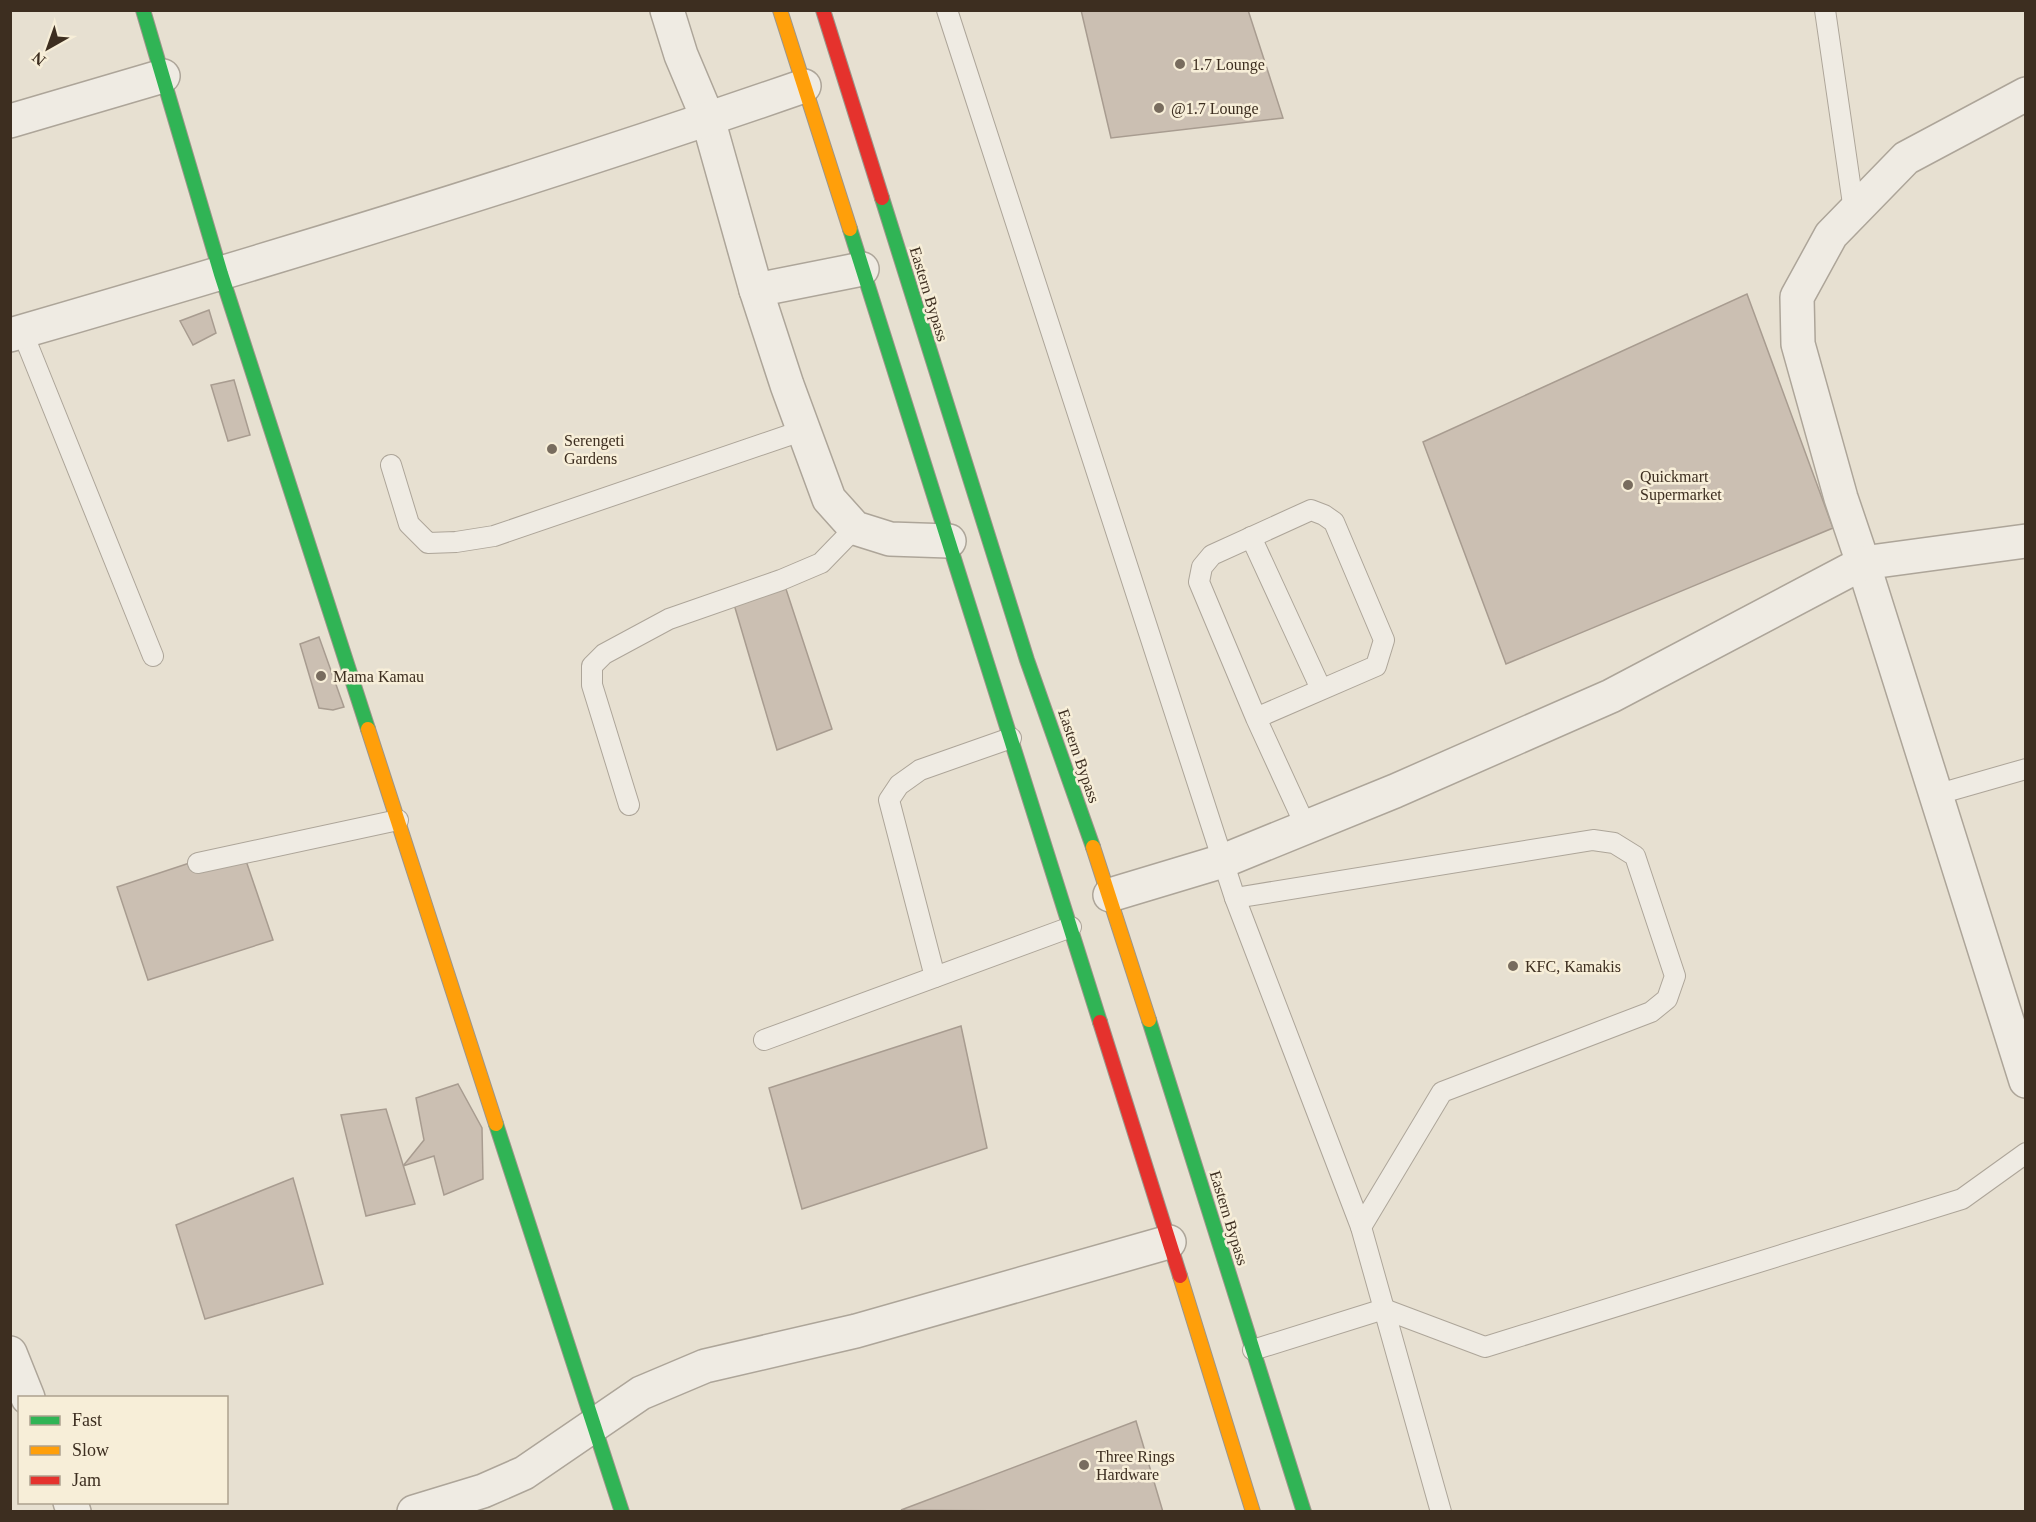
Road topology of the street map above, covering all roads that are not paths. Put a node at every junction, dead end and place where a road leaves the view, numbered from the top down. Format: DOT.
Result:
graph roads {
  1 [pos="667,10"];
  2 [pos="780,10"];
  3 [pos="823,10"];
  4 [pos="947,10"];
  5 [pos="1825,10"];
  6 [pos="145,11"];
  7 [pos="163,76"];
  8 [pos="804,86"];
  9 [pos="2025,94"];
  10 [pos="708,119"];
  11 [pos="10,121"];
  12 [pos="1854,211"];
  13 [pos="862,269"];
  14 [pos="221,274"];
  15 [pos="756,290"];
  16 [pos="16,333"];
  17 [pos="804,430"];
  18 [pos="391,465"];
  19 [pos="855,528"];
  20 [pos="1251,537"];
  21 [pos="949,541"];
  22 [pos="2025,542"];
  23 [pos="1863,563"];
  24 [pos="153,656"];
  25 [pos="1321,689"];
  26 [pos="1256,718"];
  27 [pos="1011,738"];
  28 [pos="2025,769"];
  29 [pos="1935,795"];
  30 [pos="629,805"];
  31 [pos="398,820"];
  32 [pos="1306,827"];
  33 [pos="1223,861"];
  34 [pos="198,862"];
  35 [pos="1110,895"];
  36 [pos="1235,898"];
  37 [pos="1071,927"];
  38 [pos="935,977"];
  39 [pos="764,1040"];
  40 [pos="2025,1081"];
  41 [pos="2025,1153"];
  42 [pos="1361,1227"];
  43 [pos="1169,1242"];
  44 [pos="1384,1309"];
  45 [pos="1253,1350"];
  46 [pos="10,1353"];
  47 [pos="27,1396"];
  48 [pos="595,1425"];
  49 [pos="1245,1510"];
  50 [pos="414,1512"];
  51 [pos="622,1512"];
  52 [pos="1304,1512"];
  53 [pos="1441,1512"];
  1 -- 10 [label="street"];
  2 -- 8 [label="main road"];
  3 -- 35 [label="main road, Eastern Bypass"];
  4 -- 33 [label="lane"];
  5 -- 12 [label="lane"];
  6 -- 7 [label="main road"];
  7 -- 11 [label="street"];
  7 -- 14 [label="main road"];
  8 -- 10 [label="street"];
  8 -- 13 [label="main road"];
  9 -- 12 [label="street"];
  10 -- 14 [label="street"];
  10 -- 15 [label="street"];
  12 -- 23 [label="street"];
  13 -- 15 [label="street"];
  13 -- 21 [label="main road"];
  14 -- 16 [label="street"];
  14 -- 31 [label="main road"];
  15 -- 17 [label="street"];
  16 -- 24 [label="lane"];
  17 -- 18 [label="lane"];
  17 -- 19 [label="street"];
  19 -- 21 [label="street"];
  19 -- 30 [label="lane"];
  20 -- 25 [label="lane"];
  20 -- 25 [label="lane"];
  20 -- 26 [label="lane"];
  21 -- 27 [label="main road"];
  22 -- 23 [label="street"];
  23 -- 29 [label="street"];
  23 -- 32 [label="street"];
  25 -- 26 [label="lane"];
  26 -- 32 [label="lane"];
  27 -- 37 [label="main road"];
  27 -- 38 [label="lane"];
  28 -- 29 [label="lane"];
  29 -- 40 [label="street"];
  31 -- 34 [label="lane"];
  31 -- 48 [label="main road"];
  32 -- 33 [label="street"];
  33 -- 35 [label="street"];
  33 -- 36 [label="lane"];
  35 -- 45 [label="main road, Eastern Bypass"];
  36 -- 42 [label="lane"];
  36 -- 42 [label="lane"];
  37 -- 38 [label="lane"];
  37 -- 43 [label="main road"];
  38 -- 39 [label="lane"];
  41 -- 44 [label="lane"];
  42 -- 44 [label="lane"];
  43 -- 48 [label="street"];
  43 -- 49 [label="main road"];
  44 -- 45 [label="lane"];
  44 -- 53 [label="lane"];
  45 -- 52 [label="main road, Eastern Bypass"];
  46 -- 47 [label="street"];
  48 -- 50 [label="street"];
  48 -- 51 [label="main road"];
}
